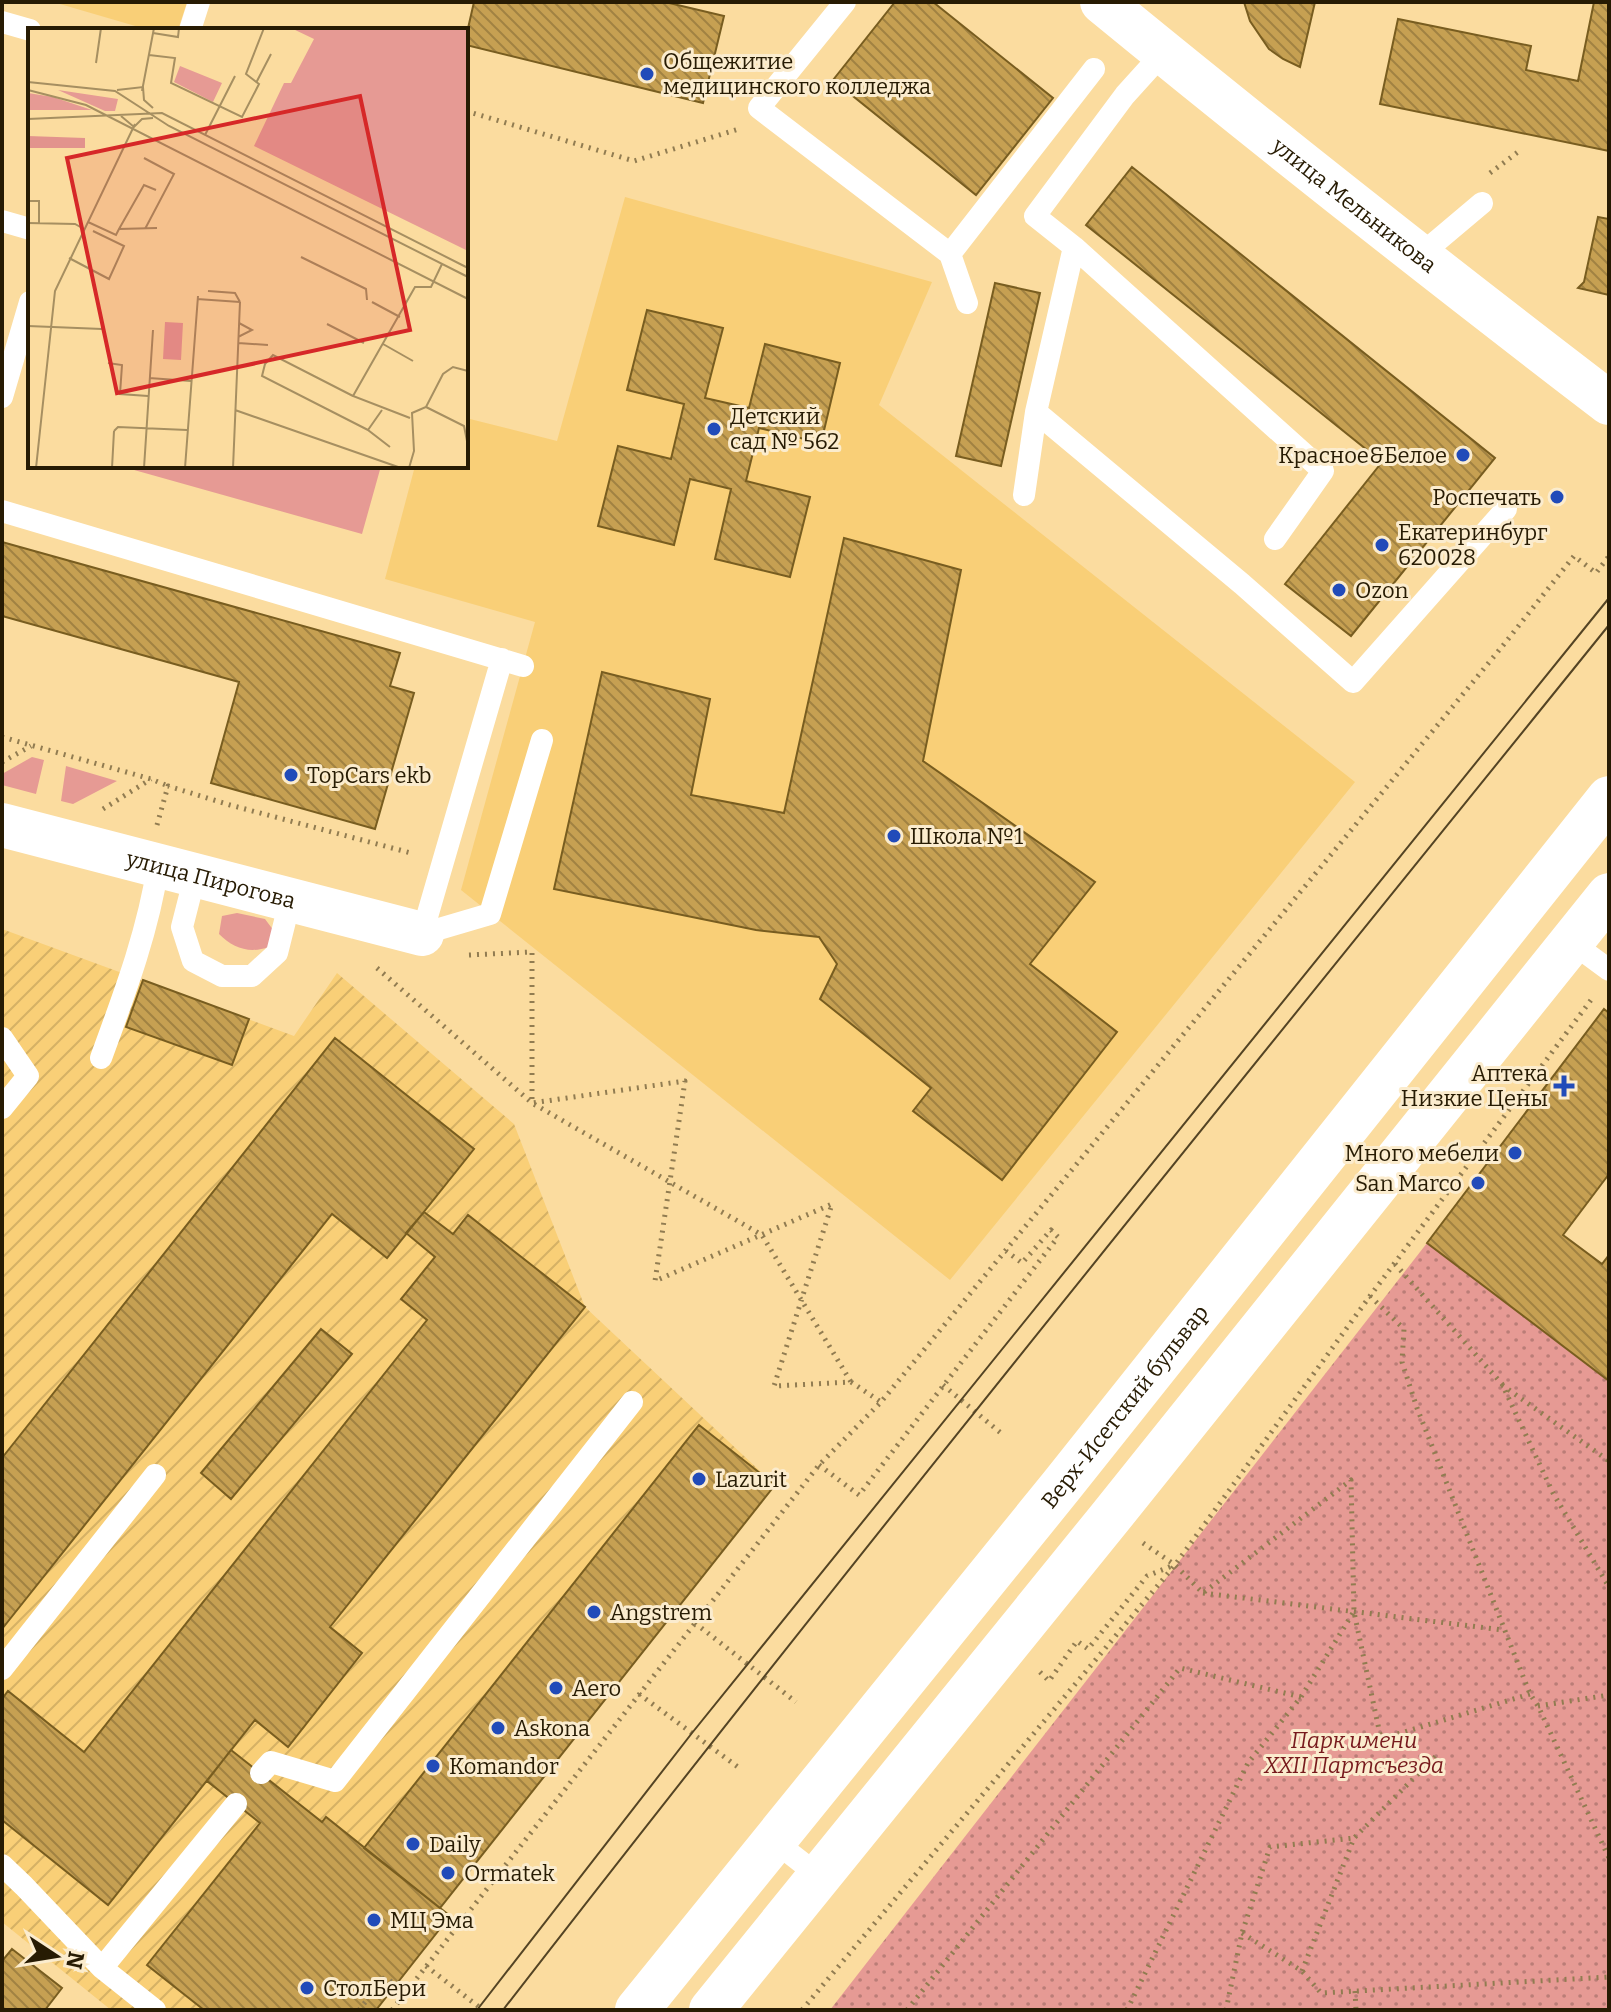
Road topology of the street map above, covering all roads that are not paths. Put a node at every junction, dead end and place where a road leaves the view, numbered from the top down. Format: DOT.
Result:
graph roads {
  1 [pos="199,2"];
  2 [pos="845,2"];
  3 [pos="1117,6"];
  4 [pos="2,22"];
  5 [pos="191,28"];
  6 [pos="28,29"];
  7 [pos="1163,53"];
  8 [pos="1094,69"];
  9 [pos="1482,203"];
  10 [pos="2,221"];
  11 [pos="28,228"];
  12 [pos="1074,247"];
  13 [pos="950,254"];
  14 [pos="1418,257"];
  15 [pos="967,303"];
  16 [pos="28,309"];
  17 [pos="2,397"];
  18 [pos="1609,403"];
  19 [pos="1036,412"];
  20 [pos="1024,495"];
  21 [pos="1506,509"];
  22 [pos="2,511"];
  23 [pos="1275,539"];
  24 [pos="542,740"];
  25 [pos="1609,798"];
  26 [pos="2,825"];
  27 [pos="177,871"];
  28 [pos="1609,895"];
  29 [pos="290,901"];
  30 [pos="422,934"];
  31 [pos="1571,942"];
  32 [pos="1604,979"];
  33 [pos="2,1038"];
  34 [pos="101,1058"];
  35 [pos="2,1108"];
  36 [pos="632,1402"];
  37 [pos="155,1475"];
  38 [pos="2,1669"];
  39 [pos="261,1773"];
  40 [pos="236,1804"];
  41 [pos="773,1840"];
  42 [pos="2,1865"];
  43 [pos="819,1876"];
  44 [pos="102,1968"];
  45 [pos="155,2010"];
  46 [pos="637,2010"];
  47 [pos="711,2010"];
  1 -- 5 [label="lane"];
  2 -- 13 [label="lane"];
  3 -- 7 [label="main road, улица Мельникова"];
  4 -- 6 [label="lane"];
  7 -- 12 [label="lane"];
  7 -- 14 [label="main road, улица Мельникова"];
  8 -- 13 [label="lane"];
  9 -- 14 [label="lane"];
  10 -- 11 [label="lane"];
  12 -- 19 [label="lane"];
  12 -- 23 [label="lane"];
  13 -- 15 [label="lane"];
  14 -- 18 [label="main road, улица Мельникова"];
  16 -- 17 [label="lane"];
  19 -- 20 [label="lane"];
  19 -- 21 [label="lane"];
  22 -- 30 [label="lane"];
  24 -- 30 [label="lane"];
  25 -- 41 [label="main road, Верх-Исетский бульвар"];
  26 -- 27 [label="main road, улица Пирогова"];
  27 -- 29 [label="main road, улица Пирогова"];
  27 -- 29 [label="lane"];
  27 -- 34 [label="lane"];
  28 -- 31 [label="main road"];
  29 -- 30 [label="main road, улица Пирогова"];
  31 -- 32 [label="lane"];
  31 -- 43 [label="main road"];
  33 -- 35 [label="lane"];
  36 -- 39 [label="lane"];
  37 -- 38 [label="lane"];
  40 -- 44 [label="lane"];
  41 -- 43 [label="lane"];
  41 -- 46 [label="main road, Верх-Исетский бульвар"];
  42 -- 44 [label="lane"];
  43 -- 47 [label="main road"];
  44 -- 45 [label="lane"];
}
